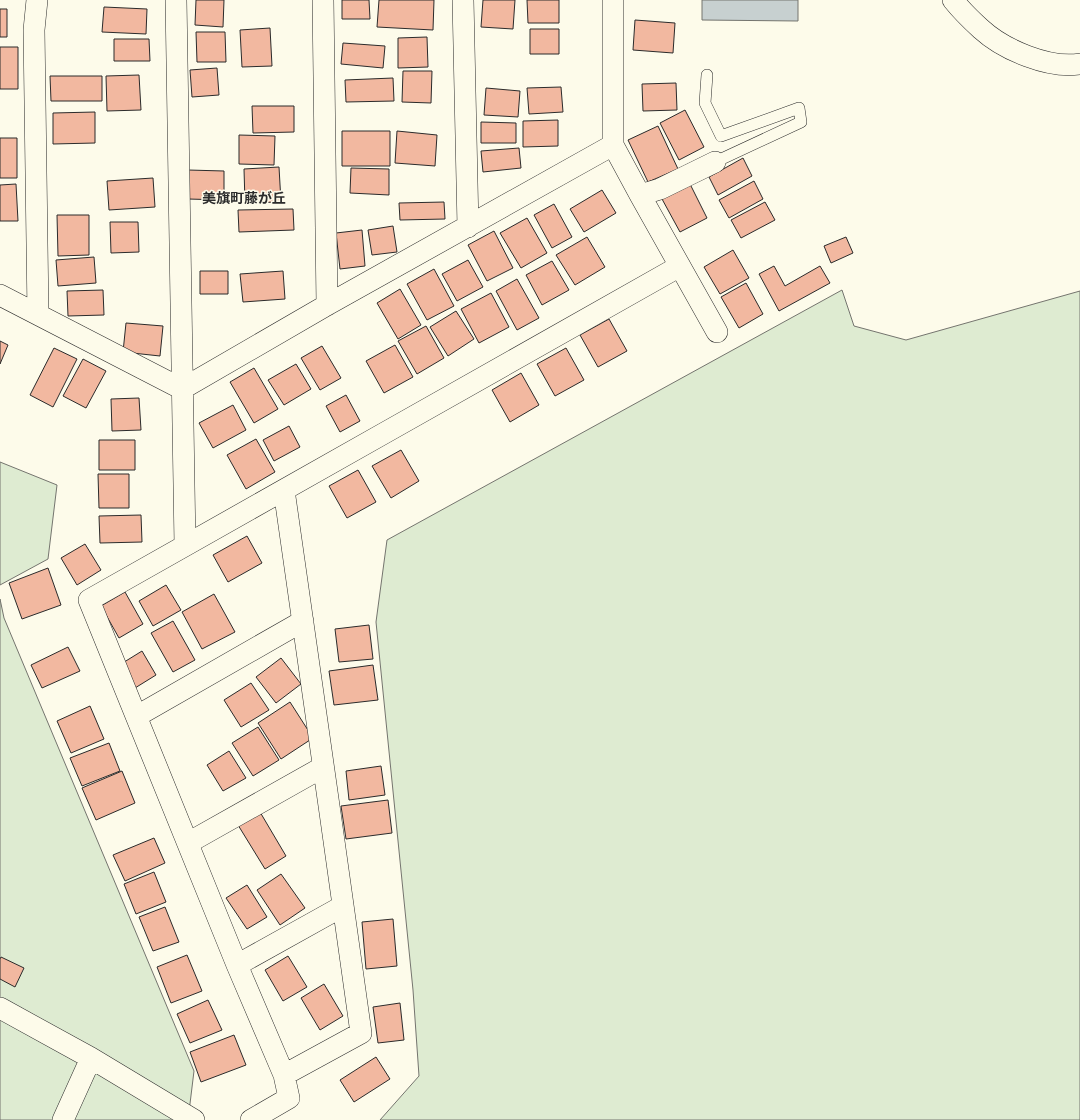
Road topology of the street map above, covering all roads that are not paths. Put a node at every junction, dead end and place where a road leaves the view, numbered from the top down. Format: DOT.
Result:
graph roads {
  1 [pos="37,0"];
  2 [pos="176,0"];
  3 [pos="323,0"];
  4 [pos="463,0"];
  5 [pos="613,0"];
  6 [pos="953,0"];
  7 [pos="1080,64"];
  8 [pos="707,75"];
  9 [pos="613,145"];
  10 [pos="715,162"];
  11 [pos="640,195"];
  12 [pos="468,227"];
  13 [pos="680,266"];
  14 [pos="0,295"];
  15 [pos="328,305"];
  16 [pos="38,314"];
  17 [pos="717,332"];
  18 [pos="182,389"];
  19 [pos="284,490"];
  20 [pos="185,545"];
  21 [pos="304,621"];
  22 [pos="137,716"];
  23 [pos="323,767"];
  24 [pos="188,843"];
  25 [pos="343,906"];
  26 [pos="237,965"];
  27 [pos="0,1008"];
  28 [pos="91,1058"];
  29 [pos="284,1075"];
  30 [pos="64,1120"];
  31 [pos="194,1120"];
  32 [pos="251,1120"];
  1 -- 16 [label="street"];
  2 -- 18 [label="street"];
  3 -- 15 [label="street"];
  4 -- 12 [label="street"];
  5 -- 9 [label="street"];
  6 -- 7 [label="street"];
  8 -- 10 [label="lane"];
  9 -- 11 [label="street"];
  9 -- 12 [label="street"];
  10 -- 11 [label="street"];
  11 -- 13 [label="street"];
  12 -- 15 [label="street"];
  13 -- 17 [label="street"];
  13 -- 19 [label="street"];
  14 -- 16 [label="street"];
  15 -- 18 [label="street"];
  16 -- 18 [label="street"];
  18 -- 20 [label="street"];
  19 -- 20 [label="street"];
  19 -- 21 [label="street"];
  20 -- 22 [label="street"];
  21 -- 22 [label="street"];
  21 -- 23 [label="street"];
  22 -- 24 [label="street"];
  23 -- 24 [label="street"];
  23 -- 25 [label="street"];
  24 -- 26 [label="street"];
  25 -- 26 [label="street"];
  25 -- 29 [label="street"];
  26 -- 29 [label="street"];
  27 -- 28 [label="street"];
  28 -- 30 [label="street"];
  28 -- 31 [label="street"];
  29 -- 32 [label="street"];
}
